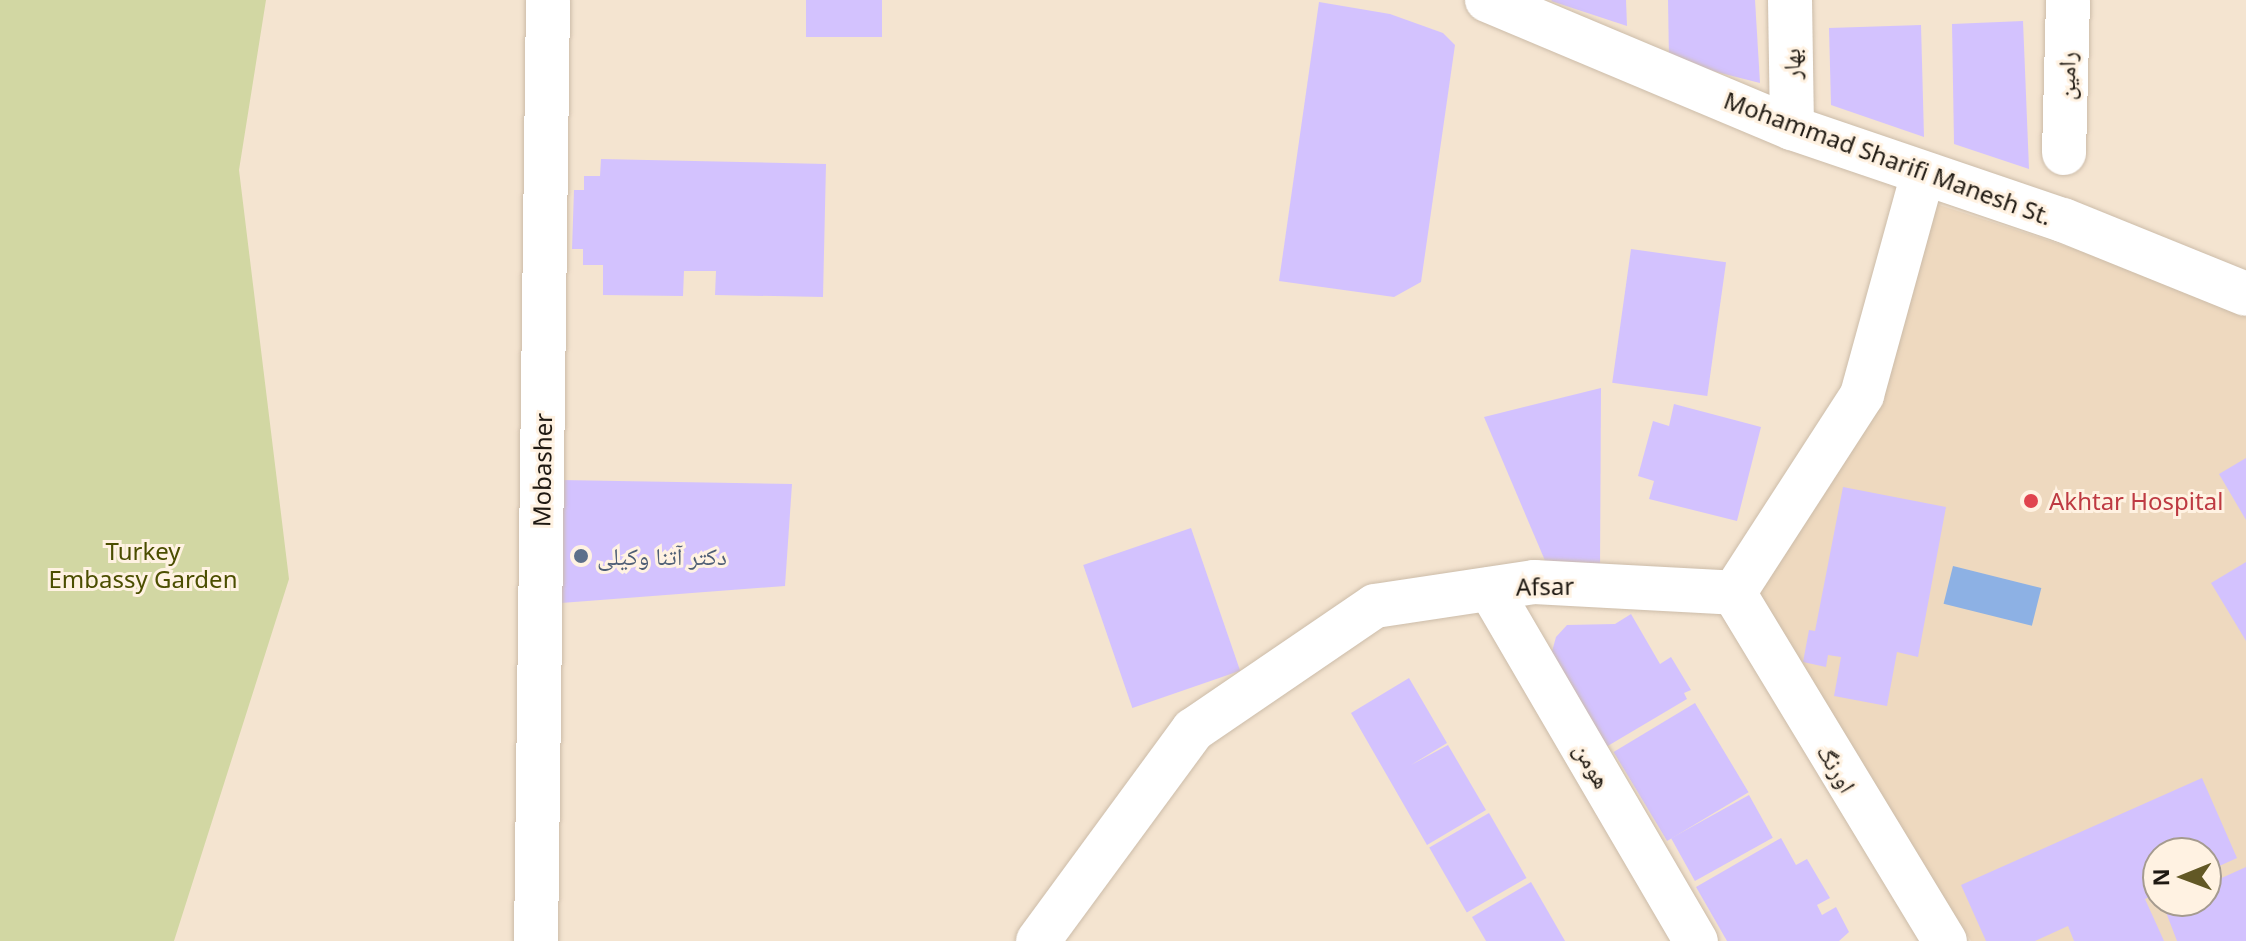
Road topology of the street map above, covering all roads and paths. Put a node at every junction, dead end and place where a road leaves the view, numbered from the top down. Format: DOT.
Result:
graph roads {
  1 [pos="548,0"];
  2 [pos="1487,0"];
  3 [pos="1790,0"];
  4 [pos="2068,0"];
  5 [pos="1536,10"];
  6 [pos="1792,128"];
  7 [pos="2064,153"];
  8 [pos="1923,174"];
  9 [pos="2246,294"];
  10 [pos="1490,589"];
  11 [pos="1734,593"];
  12 [pos="536,941"];
  13 [pos="1038,941"];
  14 [pos="1696,941"];
  15 [pos="1945,941"];
  1 -- 12 [label="street, Mobasher"];
  2 -- 5 [label="street, Mohammad Sharifi Manesh St."];
  3 -- 6 [label="street, بهار"];
  4 -- 7 [label="street, رامین"];
  5 -- 6 [label="street, Mohammad Sharifi Manesh St."];
  6 -- 8 [label="street, Mohammad Sharifi Manesh St."];
  8 -- 9 [label="street, Mohammad Sharifi Manesh St."];
  8 -- 11 [label="street"];
  10 -- 11 [label="street, Afsar"];
  10 -- 13 [label="street, Afsar"];
  10 -- 14 [label="street, هومن"];
  11 -- 15 [label="street, اورنگ"];
}
